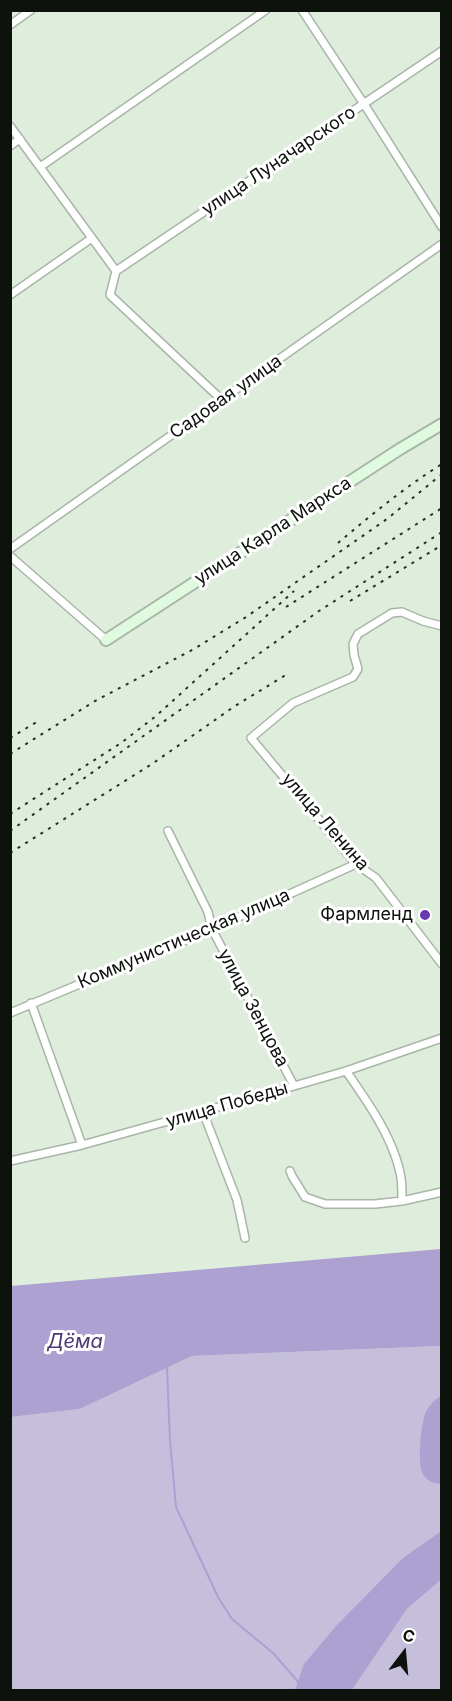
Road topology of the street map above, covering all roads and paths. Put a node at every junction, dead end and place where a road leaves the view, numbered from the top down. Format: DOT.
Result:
graph roads {
  1 [pos="31,10"];
  2 [pos="266,10"];
  3 [pos="302,10"];
  4 [pos="10,25"];
  5 [pos="441,51"];
  6 [pos="364,104"];
  7 [pos="10,126"];
  8 [pos="20,139"];
  9 [pos="10,146"];
  10 [pos="40,167"];
  11 [pos="441,228"];
  12 [pos="92,238"];
  13 [pos="441,244"];
  14 [pos="116,271"];
  15 [pos="10,295"];
  16 [pos="222,400"];
  17 [pos="441,424"];
  18 [pos="10,549"];
  19 [pos="10,556"];
  20 [pos="441,626"];
  21 [pos="106,640"];
  22 [pos="168,831"];
  23 [pos="356,864"];
  24 [pos="212,929"];
  25 [pos="441,964"];
  26 [pos="30,1003"];
  27 [pos="10,1012"];
  28 [pos="441,1038"];
  29 [pos="346,1071"];
  30 [pos="294,1086"];
  31 [pos="203,1112"];
  32 [pos="82,1145"];
  33 [pos="10,1161"];
  34 [pos="291,1171"];
  35 [pos="441,1192"];
  36 [pos="402,1201"];
  37 [pos="245,1238"];
  1 -- 4 [label="street"];
  2 -- 10 [label="street"];
  3 -- 6 [label="street"];
  5 -- 6 [label="street, улица Луначарского"];
  6 -- 11 [label="street"];
  6 -- 14 [label="street, улица Луначарского"];
  7 -- 8 [label="street"];
  8 -- 9 [label="street"];
  8 -- 10 [label="street"];
  10 -- 12 [label="street"];
  12 -- 14 [label="street"];
  12 -- 15 [label="street"];
  13 -- 16 [label="street, Садовая улица"];
  14 -- 16 [label="street"];
  16 -- 18 [label="street, Садовая улица"];
  17 -- 21 [label="street, улица Карла Маркса"];
  19 -- 21 [label="street"];
  20 -- 23 [label="street, улица Ленина"];
  22 -- 24 [label="street, улица Зенцова"];
  23 -- 24 [label="street, Коммунистическая улица"];
  23 -- 25 [label="street, улица Ленина"];
  24 -- 26 [label="street, Коммунистическая улица"];
  24 -- 30 [label="street, улица Зенцова"];
  26 -- 27 [label="street, Коммунистическая улица"];
  26 -- 32 [label="street"];
  28 -- 29 [label="street, улица Победы"];
  29 -- 30 [label="street, улица Победы"];
  29 -- 36 [label="street"];
  30 -- 31 [label="street, улица Победы"];
  31 -- 32 [label="street, улица Победы"];
  31 -- 37 [label="street"];
  32 -- 33 [label="street, улица Победы"];
  34 -- 36 [label="street"];
  35 -- 36 [label="street"];
}
